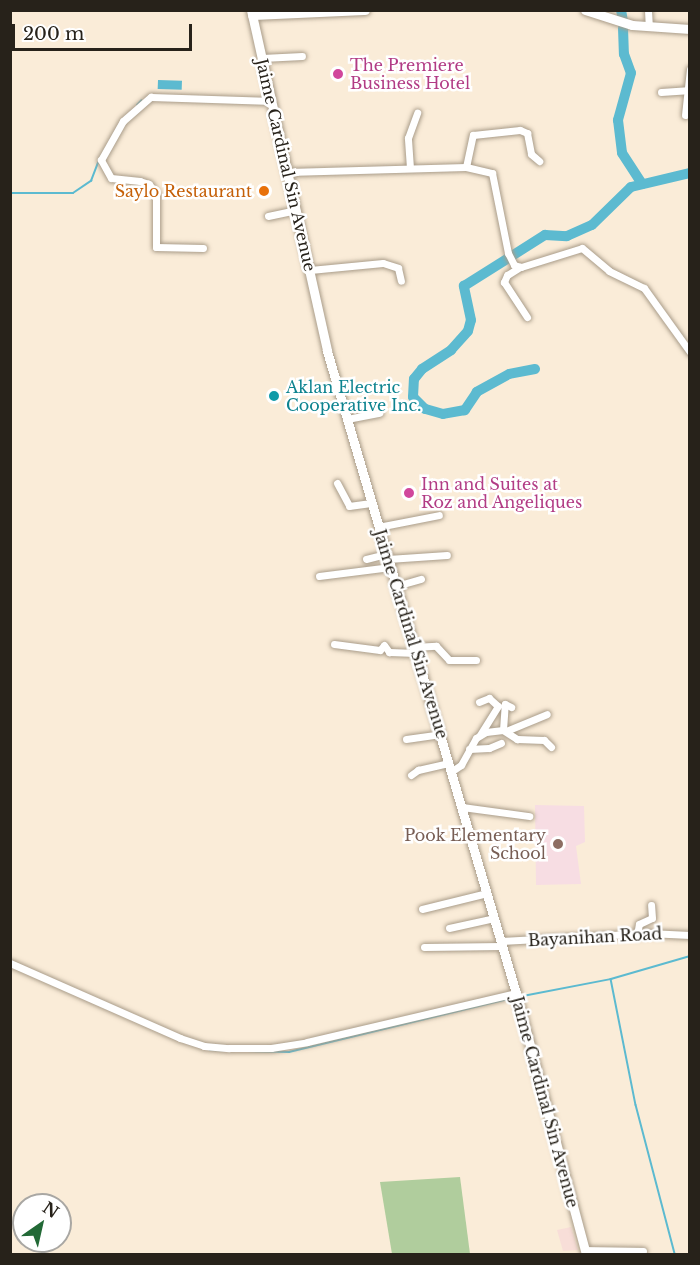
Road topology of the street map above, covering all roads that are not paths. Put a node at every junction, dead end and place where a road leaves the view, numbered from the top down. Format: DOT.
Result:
graph roads {
  1 [pos="365,10"];
  2 [pos="585,10"];
  3 [pos="648,10"];
  4 [pos="251,13"];
  5 [pos="649,27"];
  6 [pos="690,29"];
  7 [pos="302,56"];
  8 [pos="262,58"];
  9 [pos="690,69"];
  10 [pos="687,90"];
  11 [pos="661,92"];
  12 [pos="272,101"];
  13 [pos="417,113"];
  14 [pos="685,115"];
  15 [pos="539,161"];
  16 [pos="466,167"];
  17 [pos="410,168"];
  18 [pos="288,172"];
  19 [pos="296,210"];
  20 [pos="268,216"];
  21 [pos="203,248"];
  22 [pos="520,267"];
  23 [pos="309,270"];
  24 [pos="401,281"];
  25 [pos="527,317"];
  26 [pos="690,352"];
  27 [pos="379,413"];
  28 [pos="347,419"];
  29 [pos="337,483"];
  30 [pos="371,504"];
  31 [pos="439,515"];
  32 [pos="378,527"];
  33 [pos="447,555"];
  34 [pos="366,559"];
  35 [pos="388,560"];
  36 [pos="319,576"];
  37 [pos="422,579"];
  38 [pos="396,586"];
  39 [pos="334,644"];
  40 [pos="415,650"];
  41 [pos="476,660"];
  42 [pos="479,702"];
  43 [pos="512,707"];
  44 [pos="547,714"];
  45 [pos="505,731"];
  46 [pos="441,734"];
  47 [pos="480,735"];
  48 [pos="406,739"];
  49 [pos="501,743"];
  50 [pos="551,747"];
  51 [pos="469,748"];
  52 [pos="451,767"];
  53 [pos="411,775"];
  54 [pos="462,807"];
  55 [pos="529,816"];
  56 [pos="487,893"];
  57 [pos="651,905"];
  58 [pos="422,909"];
  59 [pos="494,918"];
  60 [pos="448,928"];
  61 [pos="637,935"];
  62 [pos="690,935"];
  63 [pos="502,944"];
  64 [pos="424,947"];
  65 [pos="10,963"];
  66 [pos="516,993"];
  67 [pos="644,1251"];
  68 [pos="586,1252"];
  1 -- 4 [label="main road"];
  2 -- 5 [label="main road"];
  3 -- 5 [label="street"];
  4 -- 8 [label="main road, Jaime Cardinal Sin Avenue"];
  5 -- 6 [label="main road"];
  7 -- 8 [label="street"];
  8 -- 12 [label="main road, Jaime Cardinal Sin Avenue"];
  9 -- 10 [label="street"];
  10 -- 11 [label="street"];
  10 -- 14 [label="street"];
  12 -- 18 [label="main road, Jaime Cardinal Sin Avenue"];
  12 -- 21 [label="street"];
  13 -- 17 [label="street"];
  15 -- 16 [label="street"];
  16 -- 17 [label="street"];
  16 -- 22 [label="street"];
  17 -- 18 [label="street"];
  18 -- 19 [label="main road, Jaime Cardinal Sin Avenue"];
  19 -- 20 [label="street"];
  19 -- 23 [label="main road, Jaime Cardinal Sin Avenue"];
  22 -- 25 [label="street"];
  22 -- 26 [label="street"];
  23 -- 24 [label="street"];
  23 -- 28 [label="main road, Jaime Cardinal Sin Avenue"];
  27 -- 28 [label="street"];
  28 -- 30 [label="main road, Jaime Cardinal Sin Avenue"];
  29 -- 30 [label="street"];
  30 -- 32 [label="main road, Jaime Cardinal Sin Avenue"];
  31 -- 32 [label="street"];
  32 -- 35 [label="main road, Jaime Cardinal Sin Avenue"];
  33 -- 35 [label="street"];
  34 -- 35 [label="street"];
  35 -- 36 [label="street"];
  35 -- 38 [label="main road, Jaime Cardinal Sin Avenue"];
  37 -- 38 [label="street"];
  38 -- 40 [label="main road, Jaime Cardinal Sin Avenue"];
  39 -- 40 [label="street"];
  40 -- 41 [label="street"];
  40 -- 46 [label="main road, Jaime Cardinal Sin Avenue"];
  42 -- 47 [label="street"];
  43 -- 45 [label="street"];
  44 -- 45 [label="street"];
  45 -- 47 [label="street"];
  45 -- 50 [label="street"];
  46 -- 48 [label="street"];
  46 -- 52 [label="main road, Jaime Cardinal Sin Avenue"];
  47 -- 51 [label="street"];
  49 -- 51 [label="street"];
  51 -- 52 [label="street"];
  52 -- 53 [label="street"];
  52 -- 54 [label="main road, Jaime Cardinal Sin Avenue"];
  54 -- 55 [label="street"];
  54 -- 56 [label="main road, Jaime Cardinal Sin Avenue"];
  56 -- 58 [label="street"];
  56 -- 59 [label="main road, Jaime Cardinal Sin Avenue"];
  57 -- 61 [label="street"];
  59 -- 60 [label="street"];
  59 -- 63 [label="main road, Jaime Cardinal Sin Avenue"];
  61 -- 62 [label="street, Bayanihan Road"];
  61 -- 63 [label="street, Bayanihan Road"];
  63 -- 64 [label="street, Bayanihan Road"];
  63 -- 66 [label="main road, Jaime Cardinal Sin Avenue"];
  65 -- 66 [label="street"];
  66 -- 68 [label="main road, Jaime Cardinal Sin Avenue"];
  67 -- 68 [label="street"];
}
